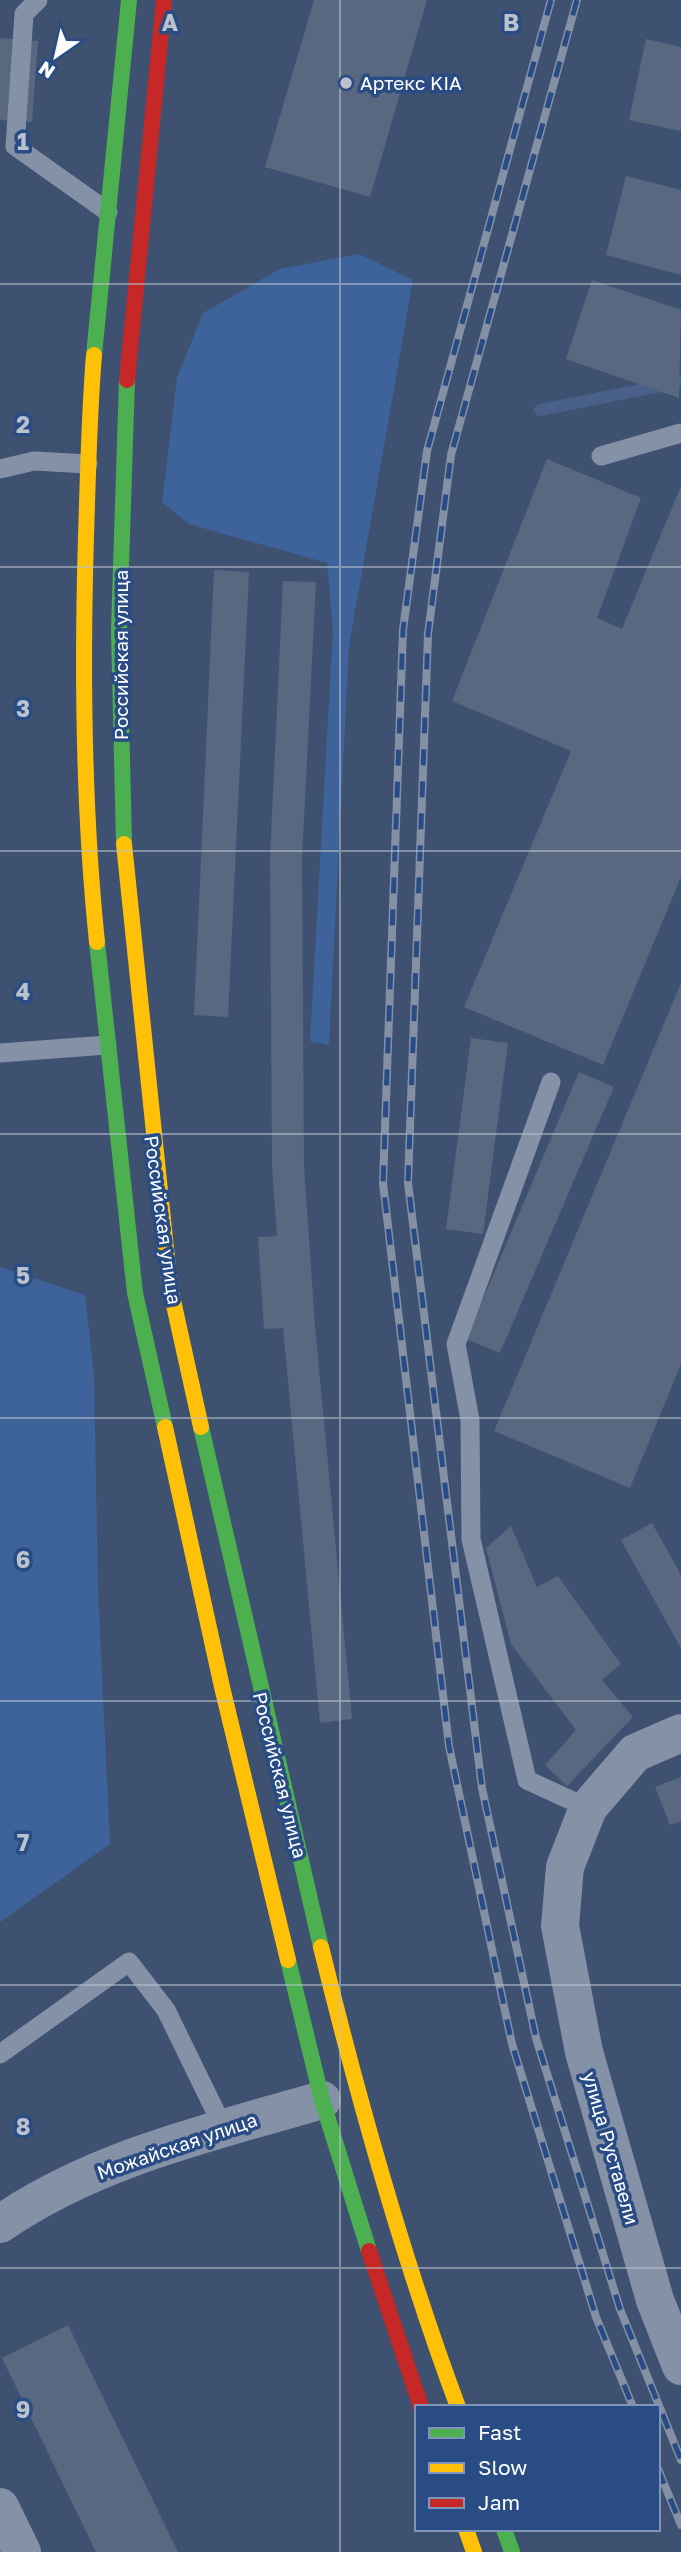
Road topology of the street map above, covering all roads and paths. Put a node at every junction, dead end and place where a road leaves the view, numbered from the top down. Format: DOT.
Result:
graph roads {
  1 [pos="38,0"];
  2 [pos="129,0"];
  3 [pos="164,0"];
  4 [pos="108,212"];
  5 [pos="681,433"];
  6 [pos="601,456"];
  7 [pos="88,464"];
  8 [pos="0,468"];
  9 [pos="107,1045"];
  10 [pos="0,1053"];
  11 [pos="551,1082"];
  12 [pos="681,1733"];
  13 [pos="588,1808"];
  14 [pos="0,2054"];
  15 [pos="322,2100"];
  16 [pos="223,2127"];
  17 [pos="0,2224"];
  18 [pos="681,2366"];
  19 [pos="420,2405"];
  20 [pos="457,2405"];
  21 [pos="0,2507"];
  22 [pos="467,2531"];
  23 [pos="505,2531"];
  24 [pos="22,2552"];
  25 [pos="474,2552"];
  26 [pos="512,2552"];
  1 -- 4 [label="lane"];
  2 -- 4 [label="main road, Российская улица"];
  3 -- 20 [label="main road, Российская улица"];
  4 -- 7 [label="main road, Российская улица"];
  5 -- 6 [label="lane"];
  7 -- 8 [label="lane"];
  7 -- 9 [label="main road, Российская улица"];
  9 -- 10 [label="lane"];
  9 -- 15 [label="main road, Российская улица"];
  11 -- 13 [label="lane"];
  12 -- 13 [label="street, улица Руставели"];
  13 -- 18 [label="street, улица Руставели"];
  14 -- 16 [label="lane"];
  15 -- 16 [label="street, Можайская улица"];
  15 -- 19 [label="main road, Российская улица"];
  16 -- 17 [label="street, Можайская улица"];
  21 -- 24 [label="street"];
  22 -- 25 [label="main road"];
  23 -- 26 [label="main road"];
}
